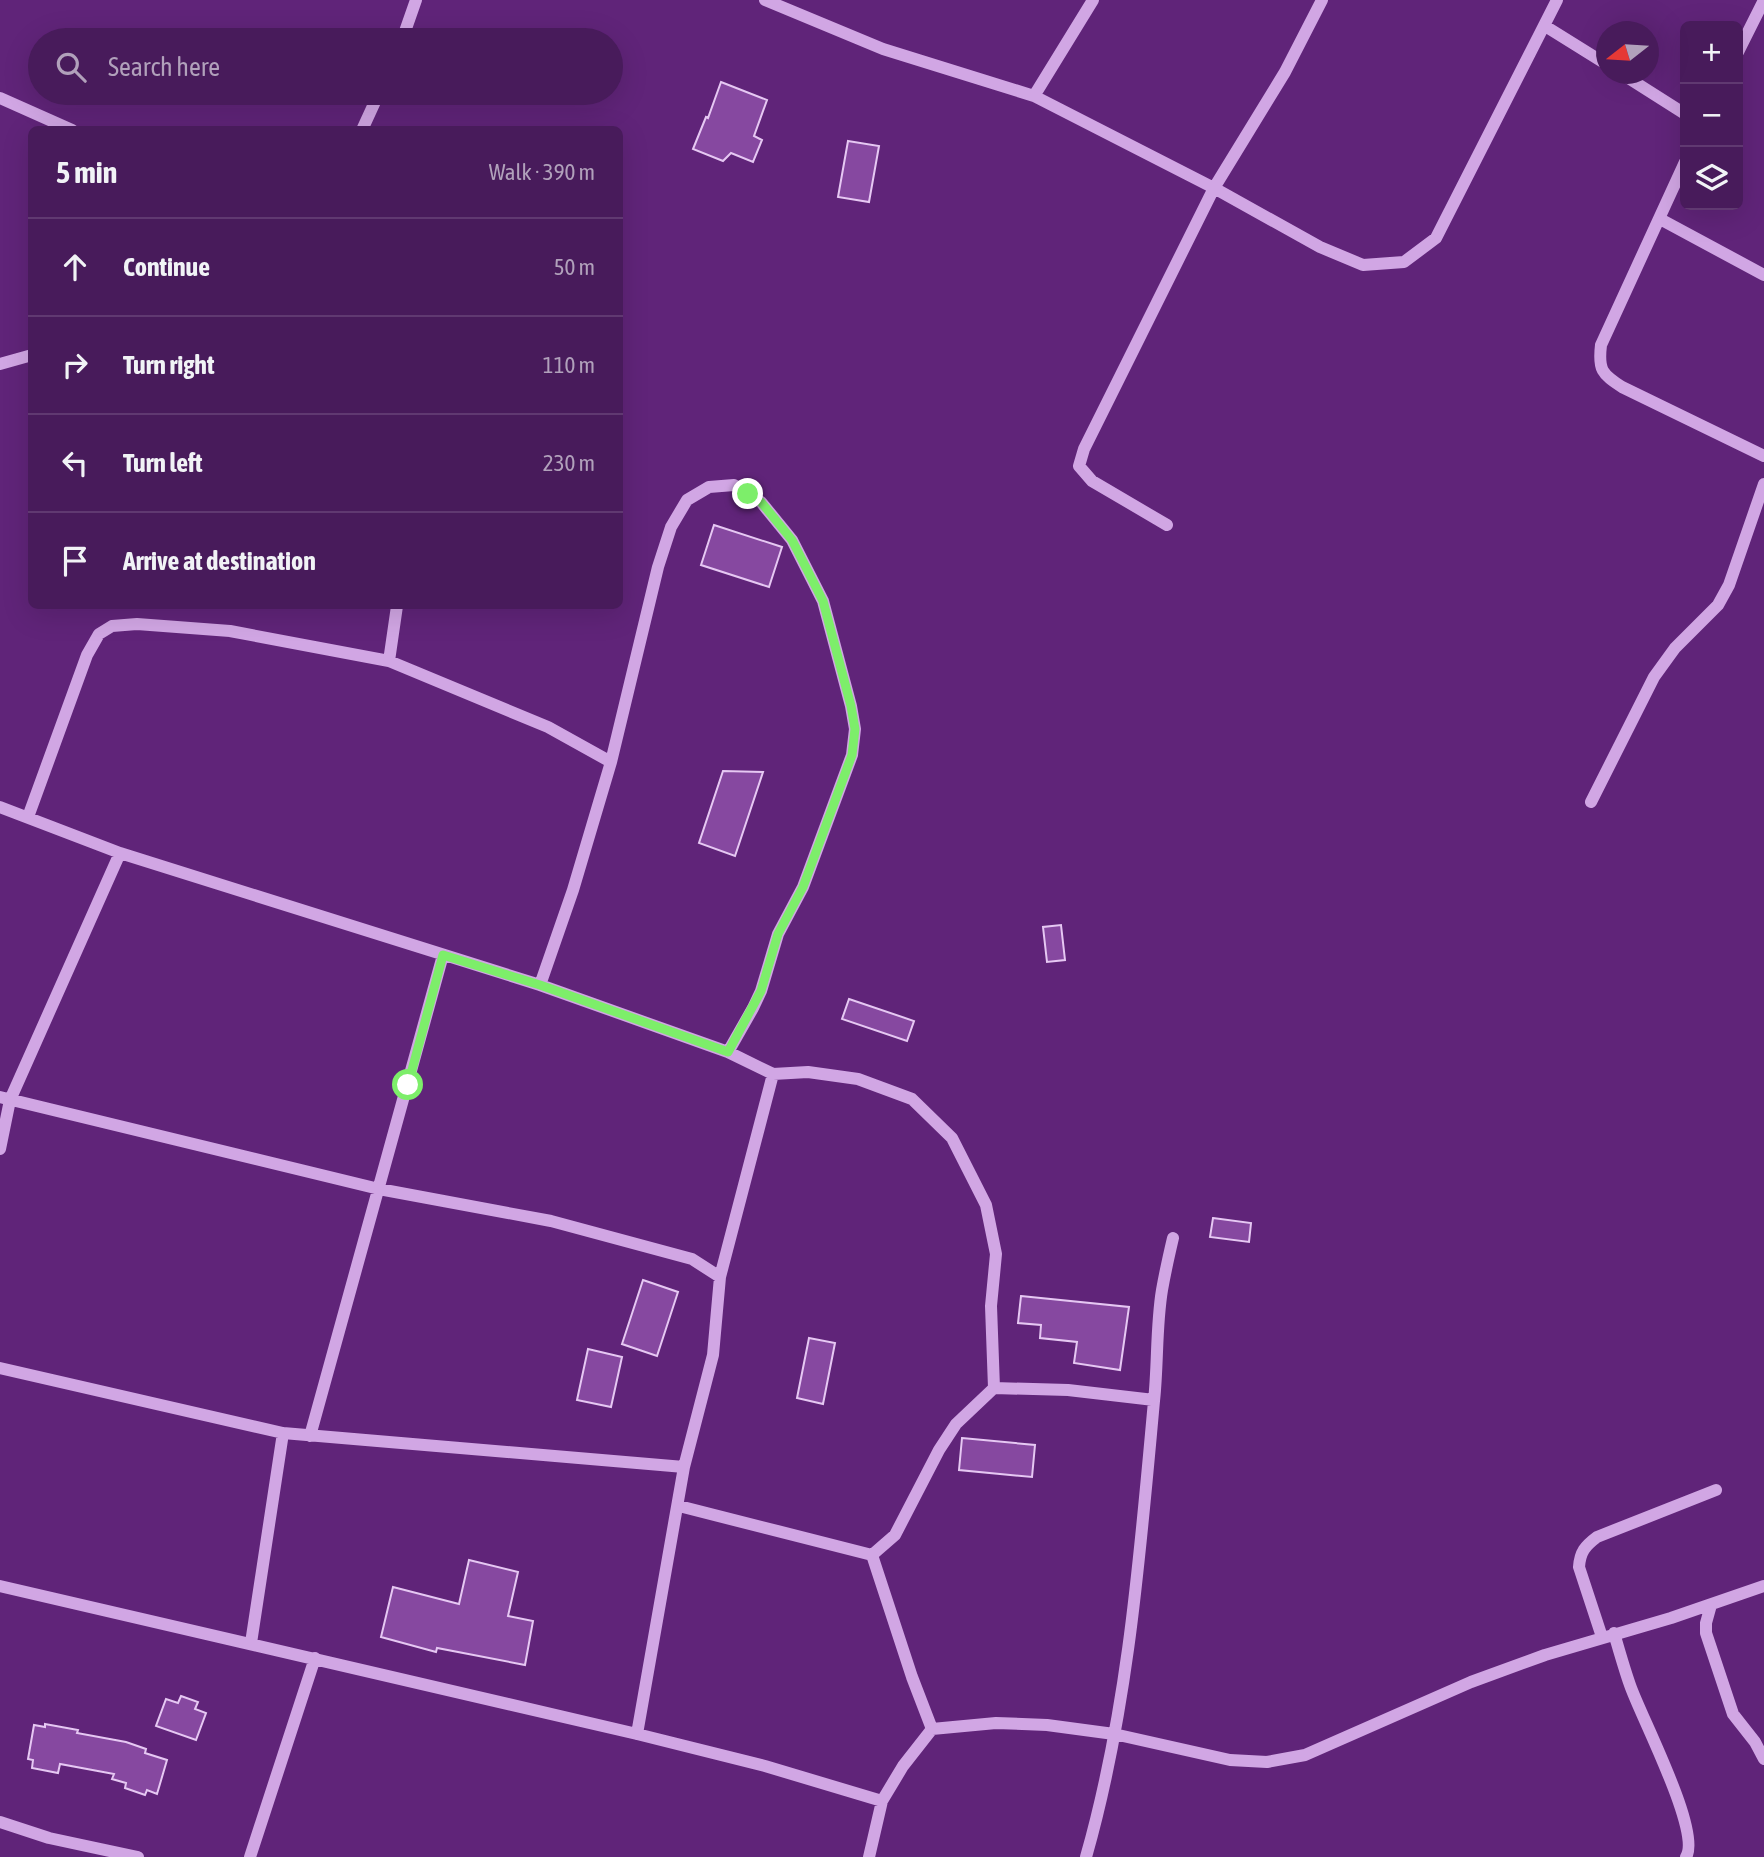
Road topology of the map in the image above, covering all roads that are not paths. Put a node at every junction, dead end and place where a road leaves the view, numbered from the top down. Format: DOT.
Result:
graph roads {
  1 [pos="416,0"];
  2 [pos="765,0"];
  3 [pos="1093,0"];
  4 [pos="1322,0"];
  5 [pos="1557,0"];
  6 [pos="1764,0"];
  7 [pos="1545,26"];
  8 [pos="406,28"];
  9 [pos="1743,42"];
  10 [pos="1596,58"];
  11 [pos="1638,84"];
  12 [pos="1034,96"];
  13 [pos="0,98"];
  14 [pos="373,105"];
  15 [pos="1680,111"];
  16 [pos="63,126"];
  17 [pos="364,126"];
  18 [pos="1680,173"];
  19 [pos="1214,188"];
  20 [pos="1660,219"];
  21 [pos="1764,275"];
  22 [pos="28,356"];
  23 [pos="0,364"];
  24 [pos="1764,456"];
  25 [pos="1764,484"];
  26 [pos="1167,526"];
  27 [pos="397,609"];
  28 [pos="389,661"];
  29 [pos="611,762"];
  30 [pos="1591,802"];
  31 [pos="0,807"];
  32 [pos="28,817"];
  33 [pos="120,853"];
  34 [pos="443,955"];
  35 [pos="540,985"];
  36 [pos="728,1052"];
  37 [pos="773,1074"];
  38 [pos="5,1099"];
  39 [pos="0,1149"];
  40 [pos="379,1189"];
  41 [pos="1173,1238"];
  42 [pos="720,1277"];
  43 [pos="0,1368"];
  44 [pos="994,1388"];
  45 [pos="1154,1400"];
  46 [pos="283,1433"];
  47 [pos="310,1436"];
  48 [pos="684,1467"];
  49 [pos="1716,1490"];
  50 [pos="679,1506"];
  51 [pos="872,1555"];
  52 [pos="0,1586"];
  53 [pos="1764,1586"];
  54 [pos="1711,1605"];
  55 [pos="1608,1635"];
  56 [pos="251,1643"];
  57 [pos="315,1658"];
  58 [pos="932,1729"];
  59 [pos="637,1734"];
  60 [pos="1114,1734"];
  61 [pos="1764,1759"];
  62 [pos="882,1801"];
  63 [pos="0,1822"];
  64 [pos="138,1857"];
  65 [pos="250,1857"];
  66 [pos="869,1857"];
  67 [pos="1086,1857"];
  68 [pos="1686,1857"];
  1 -- 8 [label="street"];
  2 -- 12 [label="street"];
  3 -- 12 [label="street"];
  4 -- 19 [label="street"];
  5 -- 7 [label="street"];
  6 -- 9 [label="street"];
  7 -- 10 [label="street"];
  7 -- 19 [label="street"];
  11 -- 15 [label="street"];
  12 -- 19 [label="street"];
  13 -- 16 [label="street"];
  14 -- 17 [label="street"];
  18 -- 20 [label="street"];
  19 -- 26 [label="street"];
  20 -- 21 [label="street"];
  20 -- 24 [label="street"];
  22 -- 23 [label="street"];
  25 -- 30 [label="street"];
  27 -- 28 [label="street"];
  28 -- 29 [label="street"];
  28 -- 32 [label="street"];
  29 -- 35 [label="street"];
  29 -- 36 [label="street"];
  31 -- 32 [label="street"];
  32 -- 33 [label="street"];
  33 -- 34 [label="street"];
  33 -- 38 [label="street"];
  34 -- 35 [label="street"];
  34 -- 40 [label="street"];
  35 -- 36 [label="street"];
  36 -- 37 [label="street"];
  37 -- 42 [label="street"];
  37 -- 44 [label="street"];
  38 -- 39 [label="street"];
  38 -- 40 [label="street"];
  40 -- 42 [label="street"];
  40 -- 47 [label="street"];
  41 -- 45 [label="street"];
  42 -- 48 [label="street"];
  43 -- 46 [label="street"];
  44 -- 45 [label="street"];
  44 -- 51 [label="street"];
  45 -- 60 [label="street"];
  46 -- 47 [label="street"];
  46 -- 56 [label="street"];
  47 -- 48 [label="street"];
  48 -- 50 [label="street"];
  49 -- 55 [label="street"];
  50 -- 51 [label="street"];
  50 -- 59 [label="street"];
  51 -- 58 [label="street"];
  52 -- 56 [label="street"];
  53 -- 54 [label="street"];
  54 -- 55 [label="street"];
  54 -- 61 [label="street"];
  55 -- 60 [label="street"];
  55 -- 68 [label="street"];
  56 -- 57 [label="street"];
  57 -- 59 [label="street"];
  57 -- 65 [label="street"];
  58 -- 60 [label="street"];
  58 -- 62 [label="street"];
  59 -- 62 [label="street"];
  60 -- 67 [label="street"];
  62 -- 66 [label="street"];
  63 -- 64 [label="street"];
}
